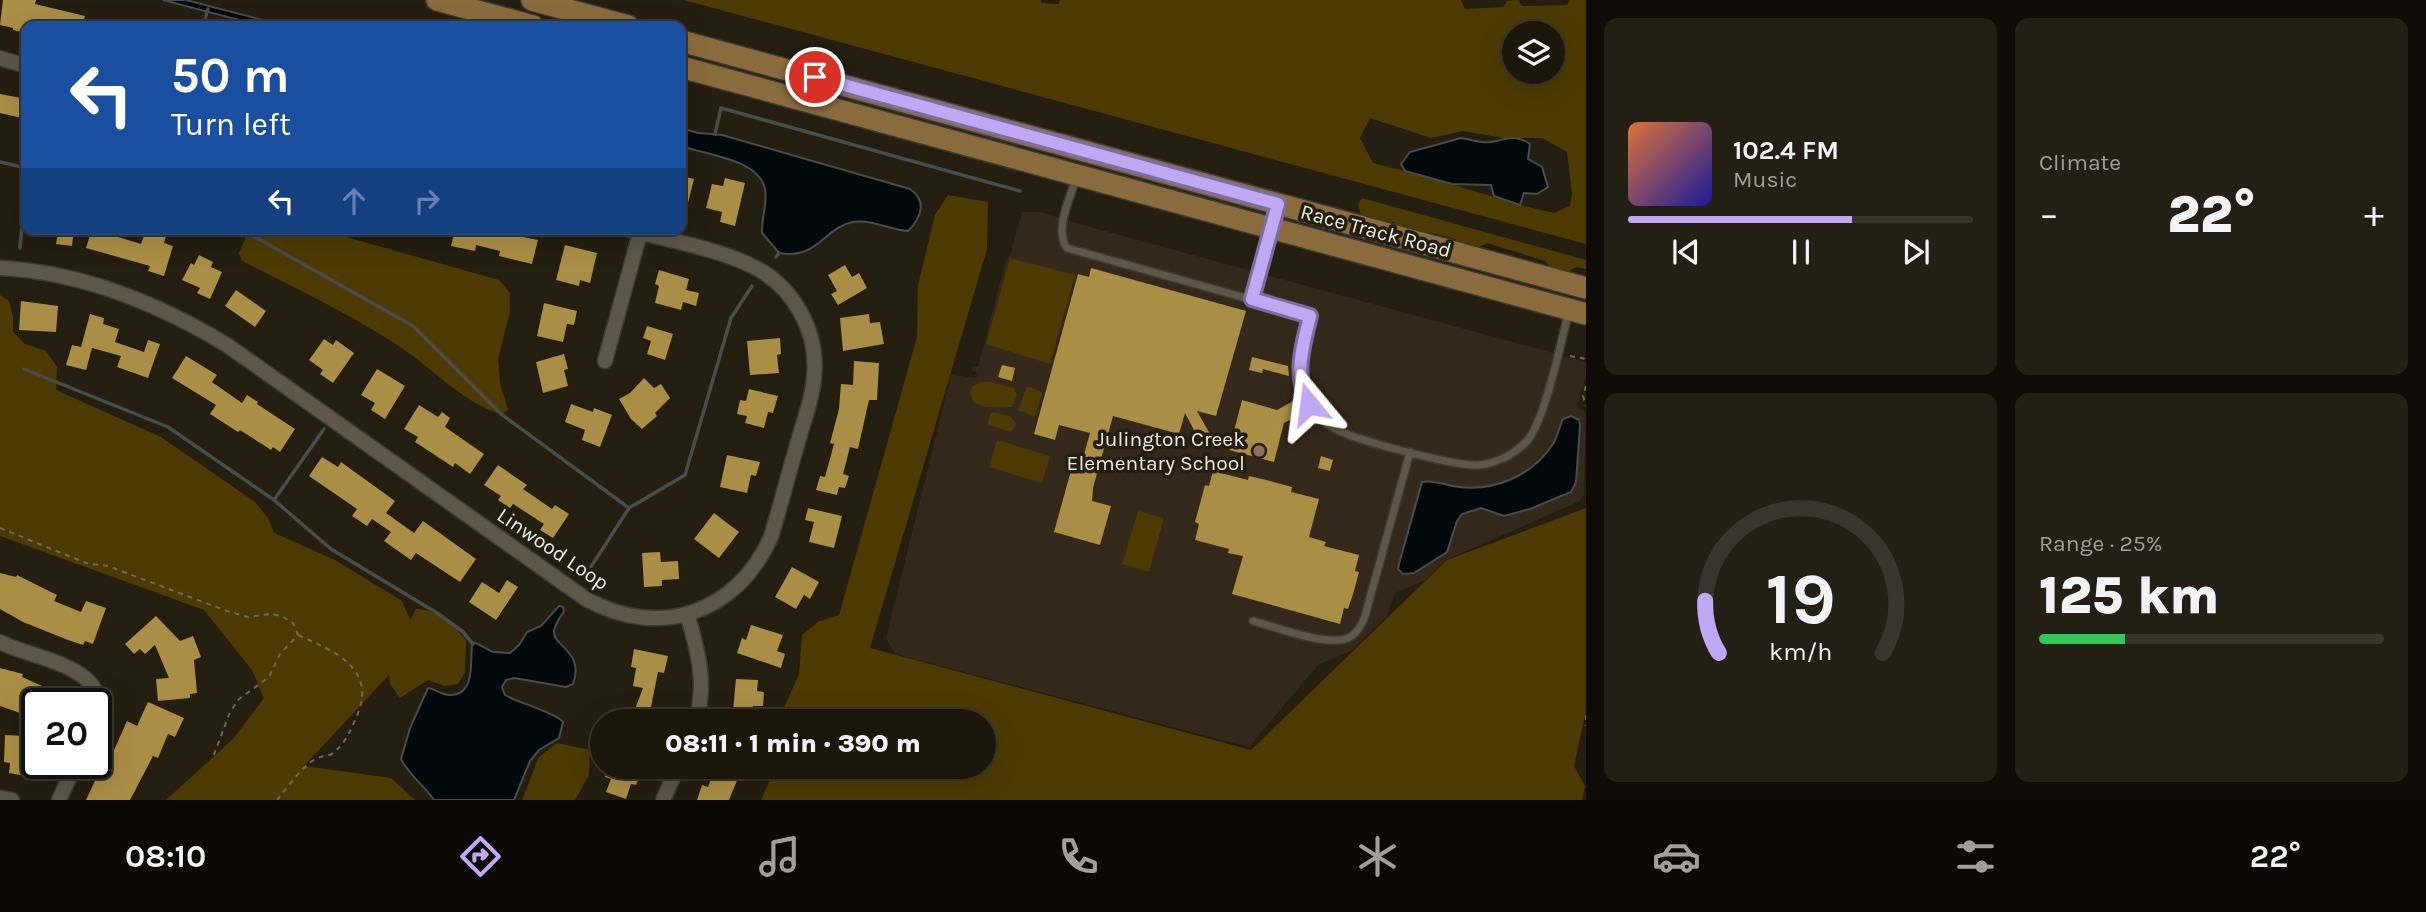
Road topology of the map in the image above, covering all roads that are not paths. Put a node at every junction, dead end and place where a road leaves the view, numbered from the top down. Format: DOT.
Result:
graph roads {
  1 [pos="437,0"];
  2 [pos="532,0"];
  3 [pos="515,21"];
  4 [pos="610,21"];
  5 [pos="686,42"];
  6 [pos="0,58"];
  7 [pos="21,64"];
  8 [pos="686,67"];
  9 [pos="1109,158"];
  10 [pos="1077,175"];
  11 [pos="1278,204"];
  12 [pos="1356,225"];
  13 [pos="1271,228"];
  14 [pos="633,235"];
  15 [pos="649,235"];
  16 [pos="1348,249"];
  17 [pos="0,268"];
  18 [pos="1586,288"];
  19 [pos="1252,299"];
  20 [pos="1578,312"];
  21 [pos="604,361"];
  22 [pos="1410,452"];
  23 [pos="687,614"];
  24 [pos="1253,621"];
  25 [pos="0,642"];
  26 [pos="93,688"];
  27 [pos="700,709"];
  28 [pos="69,779"];
  29 [pos="672,779"];
  30 [pos="0,798"];
  31 [pos="12,800"];
  32 [pos="59,800"];
  33 [pos="663,800"];
  1 -- 3 [label="main road"];
  2 -- 4 [label="main road"];
  5 -- 9 [label="main road, Race Track Road"];
  6 -- 7 [label="street"];
  8 -- 10 [label="main road, Race Track Road"];
  9 -- 10 [label="main road"];
  9 -- 11 [label="main road, Race Track Road"];
  10 -- 13 [label="main road, Race Track Road"];
  10 -- 19 [label="lane"];
  11 -- 12 [label="main road, Race Track Road"];
  11 -- 13 [label="main road"];
  12 -- 16 [label="main road"];
  12 -- 18 [label="main road, Race Track Road"];
  13 -- 16 [label="main road, Race Track Road"];
  13 -- 19 [label="lane"];
  14 -- 21 [label="street"];
  15 -- 23 [label="street, Linwood Loop"];
  16 -- 20 [label="main road, Race Track Road"];
  17 -- 23 [label="street, Linwood Loop"];
  19 -- 22 [label="lane"];
  20 -- 22 [label="lane"];
  22 -- 24 [label="lane"];
  23 -- 27 [label="street"];
  25 -- 26 [label="street"];
  28 -- 32 [label="street"];
  29 -- 33 [label="street"];
  30 -- 31 [label="street"];
}
